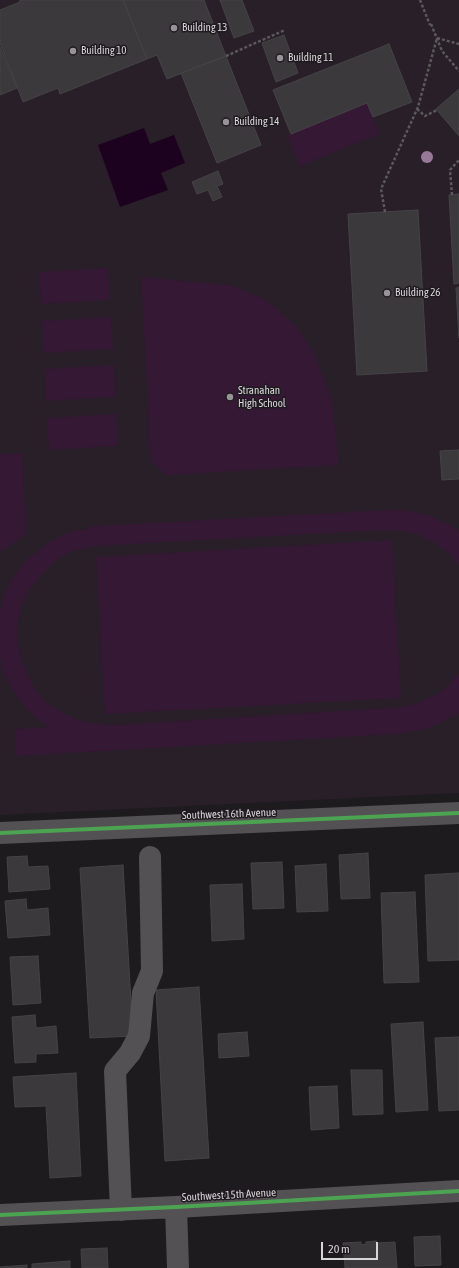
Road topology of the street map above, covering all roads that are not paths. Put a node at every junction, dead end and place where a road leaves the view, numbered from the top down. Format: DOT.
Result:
graph roads {
  1 [pos="459,813"];
  2 [pos="0,833"];
  3 [pos="150,857"];
  4 [pos="459,1191"];
  5 [pos="176,1207"];
  6 [pos="121,1210"];
  7 [pos="0,1215"];
  8 [pos="178,1268"];
  1 -- 2 [label="street, Southwest 16th Avenue"];
  3 -- 6 [label="street"];
  4 -- 5 [label="street, Southwest 15th Avenue"];
  5 -- 6 [label="street, Southwest 15th Avenue"];
  5 -- 8 [label="street"];
  6 -- 7 [label="street, Southwest 15th Avenue"];
}
